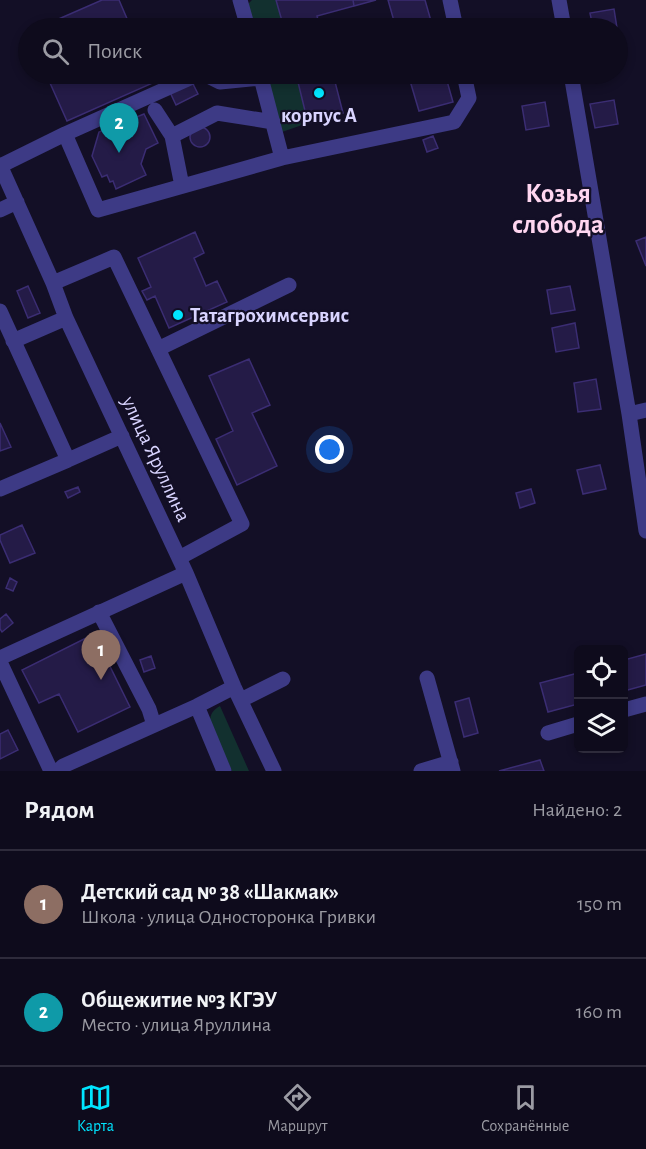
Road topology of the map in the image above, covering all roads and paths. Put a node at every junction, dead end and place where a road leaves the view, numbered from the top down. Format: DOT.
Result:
graph roads {
  1 [pos="240,0"];
  2 [pos="450,0"];
  3 [pos="559,0"];
  4 [pos="245,18"];
  5 [pos="454,18"];
  6 [pos="562,18"];
  7 [pos="177,84"];
  8 [pos="262,84"];
  9 [pos="466,84"];
  10 [pos="573,84"];
  11 [pos="155,110"];
  12 [pos="273,122"];
  13 [pos="65,134"];
  14 [pos="172,136"];
  15 [pos="282,158"];
  16 [pos="0,166"];
  17 [pos="182,186"];
  18 [pos="17,202"];
  19 [pos="0,210"];
  20 [pos="53,283"];
  21 [pos="290,285"];
  22 [pos="0,311"];
  23 [pos="66,318"];
  24 [pos="14,341"];
  25 [pos="158,349"];
  26 [pos="646,410"];
  27 [pos="629,414"];
  28 [pos="122,436"];
  29 [pos="68,460"];
  30 [pos="0,489"];
  31 [pos="646,531"];
  32 [pos="179,558"];
  33 [pos="186,573"];
  34 [pos="99,612"];
  35 [pos="0,658"];
  36 [pos="0,662"];
  37 [pos="427,678"];
  38 [pos="283,679"];
  39 [pos="237,694"];
  40 [pos="646,704"];
  41 [pos="197,706"];
  42 [pos="628,709"];
  43 [pos="154,724"];
  44 [pos="574,726"];
  45 [pos="548,734"];
  46 [pos="452,767"];
  47 [pos="51,771"];
  48 [pos="58,771"];
  49 [pos="224,771"];
  50 [pos="274,771"];
  51 [pos="421,771"];
  1 -- 4 [label="street"];
  2 -- 5 [label="street"];
  3 -- 6 [label="street"];
  7 -- 13 [label="street"];
  8 -- 12 [label="street"];
  9 -- 15 [label="street"];
  10 -- 27 [label="street"];
  11 -- 14 [label="street"];
  12 -- 14 [label="street"];
  12 -- 15 [label="street"];
  13 -- 16 [label="street"];
  13 -- 17 [label="street"];
  14 -- 17 [label="street"];
  15 -- 17 [label="street"];
  16 -- 18 [label="street, улица Яруллина"];
  18 -- 19 [label="street"];
  18 -- 20 [label="street, улица Яруллина"];
  20 -- 23 [label="street, улица Яруллина"];
  20 -- 25 [label="street"];
  21 -- 25 [label="street"];
  22 -- 24 [label="street"];
  23 -- 24 [label="street"];
  23 -- 28 [label="street, улица Яруллина"];
  24 -- 29 [label="street"];
  25 -- 32 [label="street"];
  26 -- 27 [label="street"];
  27 -- 31 [label="street"];
  28 -- 29 [label="street"];
  28 -- 32 [label="street, улица Яруллина"];
  29 -- 30 [label="street"];
  32 -- 33 [label="street, улица Яруллина"];
  33 -- 34 [label="street"];
  33 -- 39 [label="street, улица Яруллина"];
  34 -- 35 [label="street"];
  34 -- 43 [label="street"];
  36 -- 47 [label="street"];
  37 -- 46 [label="street"];
  38 -- 39 [label="street"];
  39 -- 41 [label="street"];
  39 -- 50 [label="street, улица Яруллина"];
  40 -- 42 [label="street"];
  41 -- 43 [label="street"];
  41 -- 49 [label="street"];
  43 -- 48 [label="street"];
  44 -- 45 [label="street"];
  46 -- 51 [label="street"];
}
